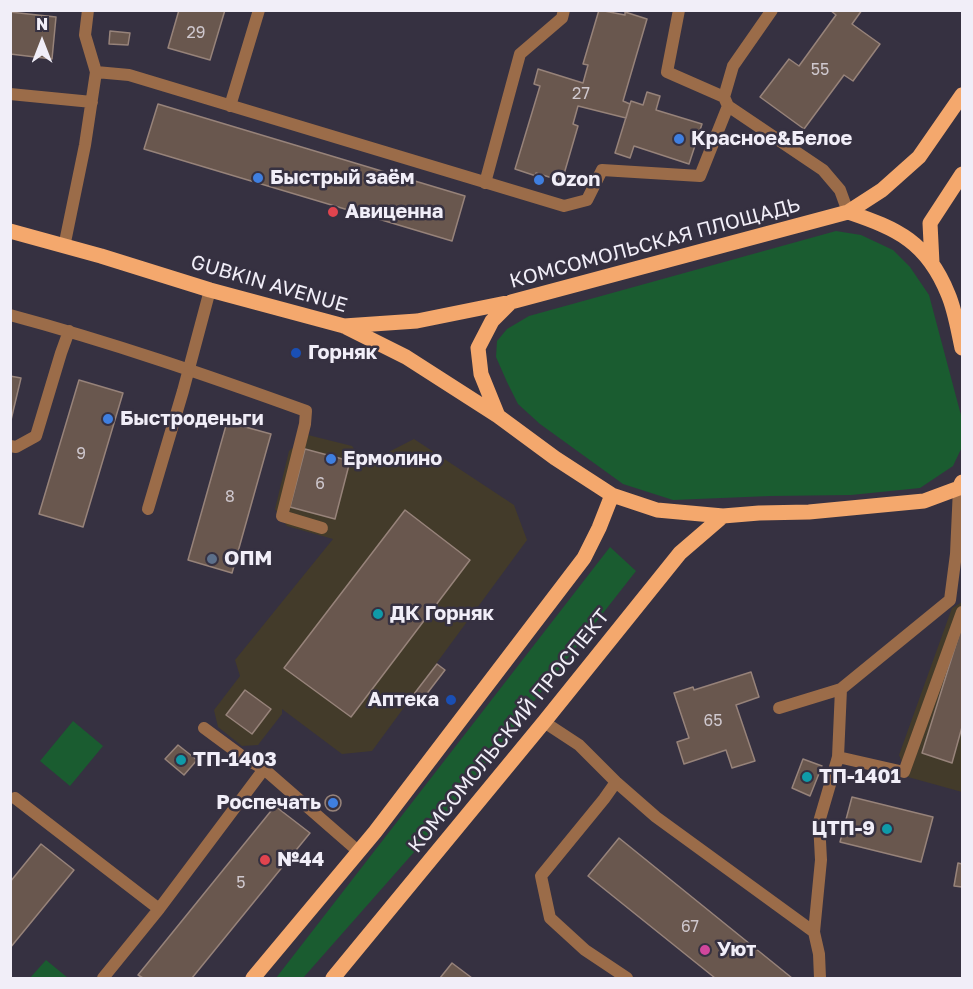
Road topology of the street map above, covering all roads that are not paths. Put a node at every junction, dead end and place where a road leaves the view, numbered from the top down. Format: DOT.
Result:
graph roads {
  1 [pos="88,10"];
  2 [pos="259,10"];
  3 [pos="564,10"];
  4 [pos="680,10"];
  5 [pos="772,10"];
  6 [pos="96,72"];
  7 [pos="10,94"];
  8 [pos="963,94"];
  9 [pos="92,102"];
  10 [pos="726,102"];
  11 [pos="230,106"];
  12 [pos="963,174"];
  13 [pos="485,183"];
  14 [pos="848,212"];
  15 [pos="10,231"];
  16 [pos="64,246"];
  17 [pos="932,262"];
  18 [pos="210,290"];
  19 [pos="511,302"];
  20 [pos="10,315"];
  21 [pos="344,326"];
  22 [pos="69,331"];
  23 [pos="963,348"];
  24 [pos="188,369"];
  25 [pos="498,416"];
  26 [pos="10,446"];
  27 [pos="961,486"];
  28 [pos="612,495"];
  29 [pos="148,509"];
  30 [pos="723,516"];
  31 [pos="322,528"];
  32 [pos="950,600"];
  33 [pos="963,604"];
  34 [pos="963,612"];
  35 [pos="841,689"];
  36 [pos="778,708"];
  37 [pos="544,722"];
  38 [pos="204,728"];
  39 [pos="838,757"];
  40 [pos="264,769"];
  41 [pos="616,783"];
  42 [pos="12,800"];
  43 [pos="358,851"];
  44 [pos="159,909"];
  45 [pos="814,932"];
  46 [pos="103,978"];
  47 [pos="253,978"];
  48 [pos="333,978"];
  49 [pos="627,978"];
  50 [pos="820,978"];
  1 -- 6 [label="lane"];
  2 -- 11 [label="lane"];
  3 -- 13 [label="lane"];
  4 -- 10 [label="lane"];
  5 -- 10 [label="lane"];
  6 -- 9 [label="lane"];
  6 -- 11 [label="lane"];
  7 -- 9 [label="lane"];
  8 -- 14 [label="main road"];
  9 -- 16 [label="lane"];
  10 -- 13 [label="lane"];
  10 -- 14 [label="lane"];
  11 -- 13 [label="lane"];
  12 -- 17 [label="main road"];
  14 -- 17 [label="main road"];
  14 -- 19 [label="main road, КОМСОМОЛЬСКАЯ ПЛОЩАДЬ"];
  15 -- 16 [label="main road, GUBKIN AVENUE"];
  16 -- 18 [label="main road, GUBKIN AVENUE"];
  17 -- 23 [label="main road"];
  18 -- 21 [label="main road, GUBKIN AVENUE"];
  18 -- 24 [label="lane"];
  19 -- 21 [label="main road"];
  19 -- 25 [label="main road, КОМСОМОЛЬСКАЯ ПЛОЩАДЬ"];
  20 -- 22 [label="lane"];
  21 -- 25 [label="main road, GUBKIN AVENUE"];
  22 -- 24 [label="lane"];
  22 -- 26 [label="lane"];
  24 -- 29 [label="lane"];
  24 -- 31 [label="lane"];
  25 -- 28 [label="main road"];
  27 -- 30 [label="main road"];
  27 -- 32 [label="lane"];
  28 -- 30 [label="main road"];
  28 -- 43 [label="main road, КОМСОМОЛЬСКИЙ ПРОСПЕКТ"];
  30 -- 37 [label="main road, КОМСОМОЛЬСКИЙ ПРОСПЕКТ"];
  32 -- 33 [label="lane"];
  32 -- 35 [label="lane"];
  34 -- 39 [label="lane"];
  35 -- 36 [label="lane"];
  35 -- 39 [label="lane"];
  37 -- 41 [label="lane"];
  37 -- 48 [label="main road, КОМСОМОЛЬСКИЙ ПРОСПЕКТ"];
  38 -- 40 [label="lane"];
  39 -- 45 [label="lane"];
  40 -- 43 [label="lane"];
  40 -- 44 [label="lane"];
  41 -- 45 [label="lane"];
  41 -- 49 [label="lane"];
  42 -- 44 [label="lane"];
  43 -- 47 [label="main road, КОМСОМОЛЬСКИЙ ПРОСПЕКТ"];
  44 -- 46 [label="lane"];
  45 -- 50 [label="lane"];
}
